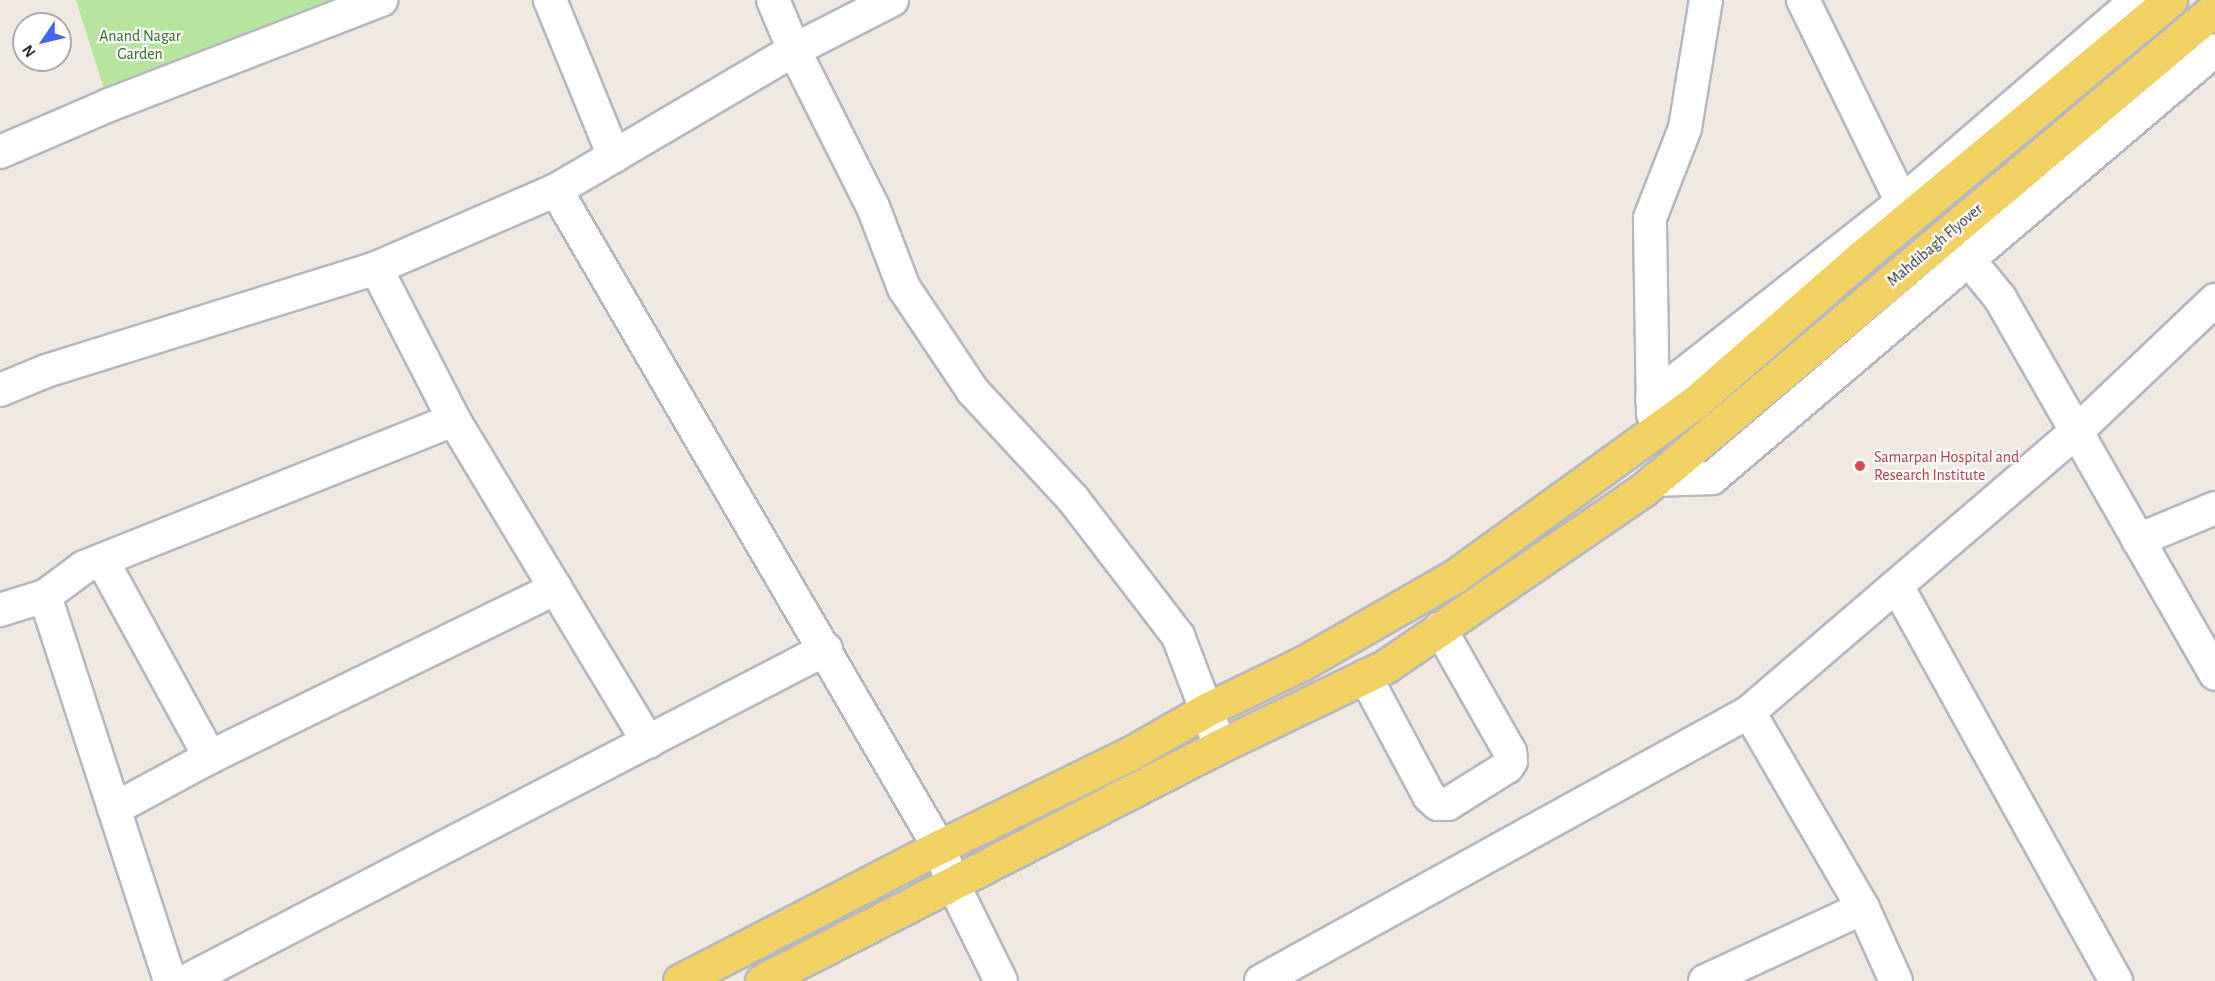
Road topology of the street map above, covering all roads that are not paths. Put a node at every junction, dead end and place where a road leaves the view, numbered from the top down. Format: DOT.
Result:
graph roads {
  1 [pos="381,0"];
  2 [pos="550,0"];
  3 [pos="773,0"];
  4 [pos="892,0"];
  5 [pos="1706,0"];
  6 [pos="1803,0"];
  7 [pos="2137,0"];
  8 [pos="2170,0"];
  9 [pos="2215,9"];
  10 [pos="794,50"];
  11 [pos="2215,50"];
  12 [pos="0,152"];
  13 [pos="614,156"];
  14 [pos="556,190"];
  15 [pos="1902,201"];
  16 [pos="1969,260"];
  17 [pos="376,268"];
  18 [pos="2215,300"];
  19 [pos="2,384"];
  20 [pos="1652,399"];
  21 [pos="454,420"];
  22 [pos="2076,432"];
  23 [pos="1654,433"];
  24 [pos="1655,480"];
  25 [pos="2215,508"];
  26 [pos="2138,540"];
  27 [pos="102,560"];
  28 [pos="1897,586"];
  29 [pos="556,588"];
  30 [pos="45,596"];
  31 [pos="0,610"];
  32 [pos="1440,629"];
  33 [pos="826,650"];
  34 [pos="2215,674"];
  35 [pos="1365,676"];
  36 [pos="1206,710"];
  37 [pos="1749,712"];
  38 [pos="648,742"];
  39 [pos="1220,746"];
  40 [pos="210,757"];
  41 [pos="114,809"];
  42 [pos="939,847"];
  43 [pos="953,884"];
  44 [pos="1863,908"];
  45 [pos="170,981"];
  46 [pos="186,981"];
  47 [pos="680,981"];
  48 [pos="762,981"];
  49 [pos="1000,981"];
  50 [pos="1261,981"];
  51 [pos="1705,981"];
  52 [pos="1896,981"];
  53 [pos="2116,981"];
  1 -- 12 [label="street"];
  2 -- 13 [label="street"];
  3 -- 10 [label="street"];
  4 -- 10 [label="street"];
  5 -- 20 [label="street"];
  6 -- 15 [label="street"];
  7 -- 15 [label="street"];
  8 -- 23 [label="main road"];
  9 -- 24 [label="main road, Mahdibagh Flyover"];
  10 -- 13 [label="street"];
  10 -- 36 [label="street"];
  11 -- 16 [label="street"];
  13 -- 14 [label="street"];
  14 -- 17 [label="street"];
  14 -- 33 [label="street"];
  15 -- 20 [label="street"];
  16 -- 22 [label="street"];
  16 -- 24 [label="street"];
  17 -- 19 [label="street"];
  17 -- 21 [label="street"];
  18 -- 22 [label="street"];
  20 -- 23 [label="street"];
  21 -- 27 [label="street"];
  21 -- 29 [label="street"];
  22 -- 26 [label="street"];
  22 -- 28 [label="street"];
  23 -- 36 [label="main road"];
  24 -- 32 [label="main road, Mahdibagh Flyover"];
  25 -- 26 [label="street"];
  26 -- 34 [label="street"];
  27 -- 30 [label="street"];
  27 -- 40 [label="street"];
  28 -- 37 [label="street"];
  28 -- 53 [label="street"];
  29 -- 38 [label="street"];
  29 -- 40 [label="street"];
  30 -- 31 [label="street"];
  30 -- 41 [label="street"];
  32 -- 35 [label="main road, Mahdibagh Flyover"];
  32 -- 35 [label="street"];
  33 -- 38 [label="street"];
  33 -- 42 [label="street"];
  35 -- 39 [label="main road, Mahdibagh Flyover"];
  36 -- 39 [label="street"];
  36 -- 42 [label="main road"];
  37 -- 44 [label="street"];
  37 -- 50 [label="street"];
  38 -- 46 [label="street"];
  39 -- 43 [label="main road, Mahdibagh Flyover"];
  40 -- 41 [label="street"];
  41 -- 45 [label="street"];
  42 -- 43 [label="street"];
  42 -- 47 [label="main road"];
  43 -- 48 [label="main road, Mahdibagh Flyover"];
  43 -- 49 [label="street"];
  44 -- 51 [label="street"];
  44 -- 52 [label="street"];
}
